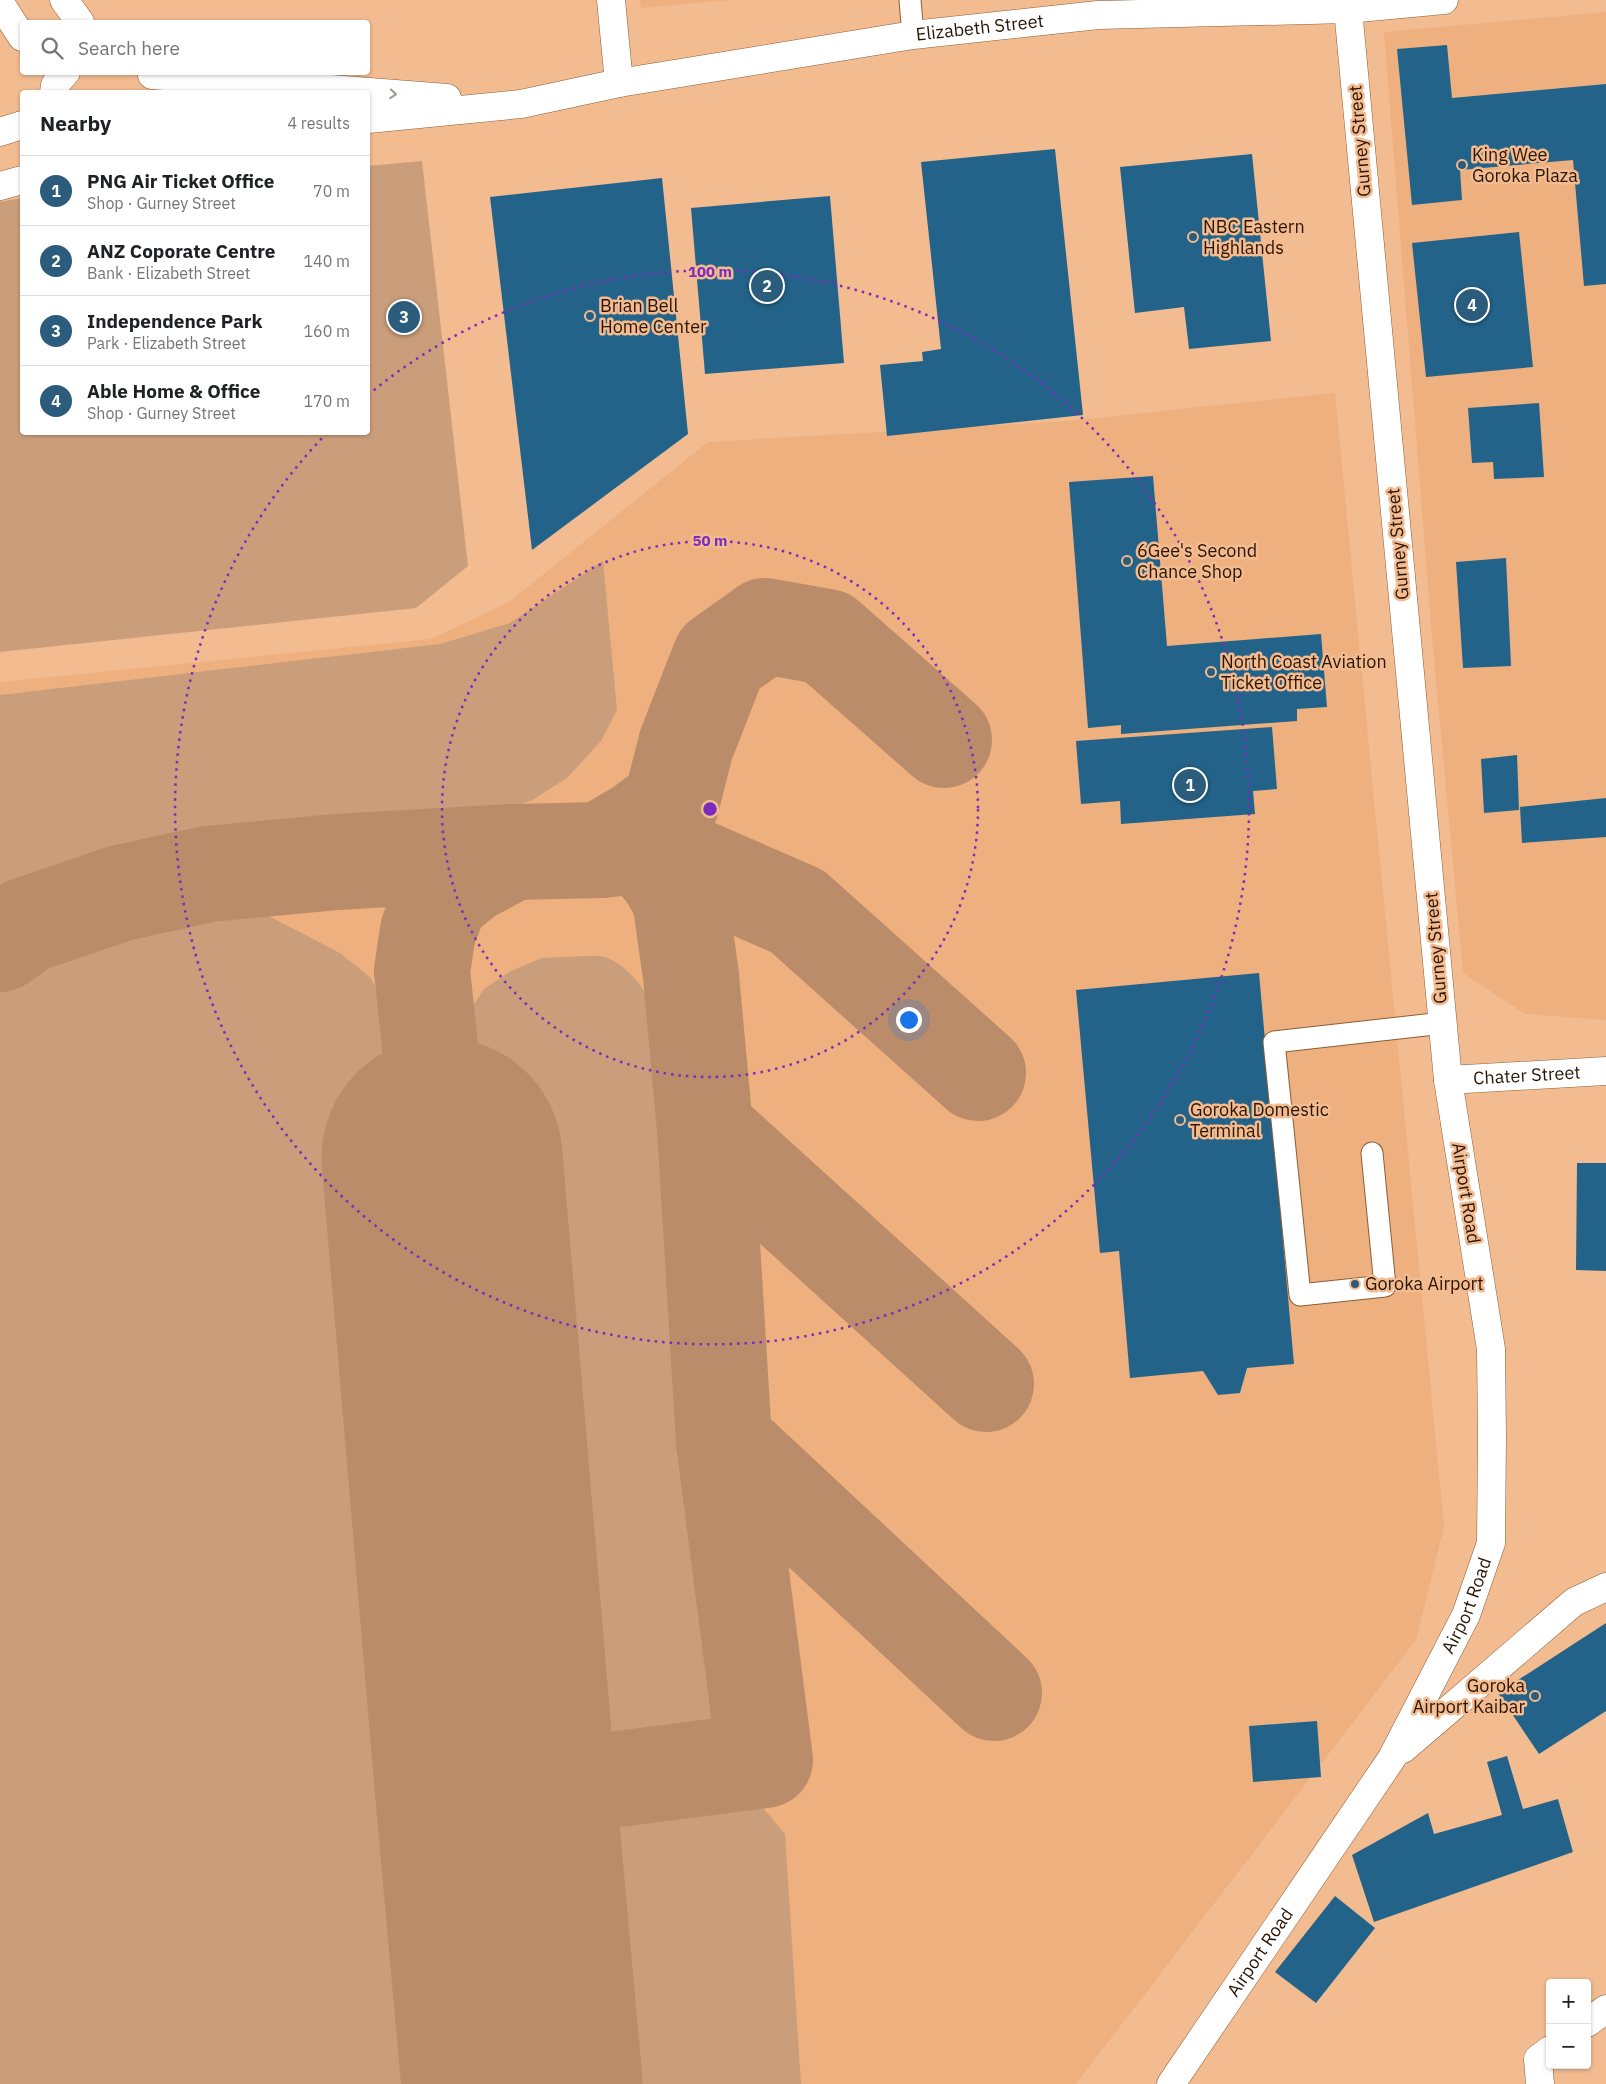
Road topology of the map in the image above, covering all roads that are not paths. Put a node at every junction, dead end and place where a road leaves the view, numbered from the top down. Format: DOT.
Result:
graph roads {
  1 [pos="64,0"];
  2 [pos="611,0"];
  3 [pos="910,0"];
  4 [pos="1444,0"];
  5 [pos="0,3"];
  6 [pos="1348,9"];
  7 [pos="79,20"];
  8 [pos="20,34"];
  9 [pos="914,35"];
  10 [pos="154,80"];
  11 [pos="619,83"];
  12 [pos="307,90"];
  13 [pos="370,94"];
  14 [pos="521,104"];
  15 [pos="370,119"];
  16 [pos="20,126"];
  17 [pos="0,132"];
  18 [pos="20,181"];
  19 [pos="0,186"];
  20 [pos="1443,1023"];
  21 [pos="1606,1071"];
  22 [pos="1448,1080"];
  23 [pos="1372,1153"];
  24 [pos="1606,1587"];
  25 [pos="1392,1758"];
  26 [pos="1606,2009"];
  27 [pos="1591,2020"];
  28 [pos="1546,2053"];
  29 [pos="1171,2084"];
  30 [pos="1540,2084"];
  1 -- 7 [label="street"];
  2 -- 11 [label="street"];
  3 -- 9 [label="lane"];
  4 -- 6 [label="street, Elizabeth Street"];
  5 -- 8 [label="street"];
  6 -- 9 [label="street, Elizabeth Street"];
  6 -- 20 [label="street, Gurney Street"];
  9 -- 11 [label="street, Elizabeth Street"];
  10 -- 12 [label="street, Elizabeth Street, one-way"];
  11 -- 14 [label="street, Elizabeth Street"];
  13 -- 14 [label="street, Elizabeth Street, one-way"];
  14 -- 15 [label="street, Elizabeth Street"];
  16 -- 17 [label="street"];
  18 -- 19 [label="street"];
  20 -- 22 [label="street, Gurney Street"];
  20 -- 23 [label="lane"];
  21 -- 22 [label="street, Chater Street"];
  22 -- 25 [label="street, Airport Road"];
  24 -- 25 [label="street"];
  25 -- 29 [label="street, Airport Road"];
  26 -- 27 [label="street"];
  28 -- 30 [label="street"];
}
